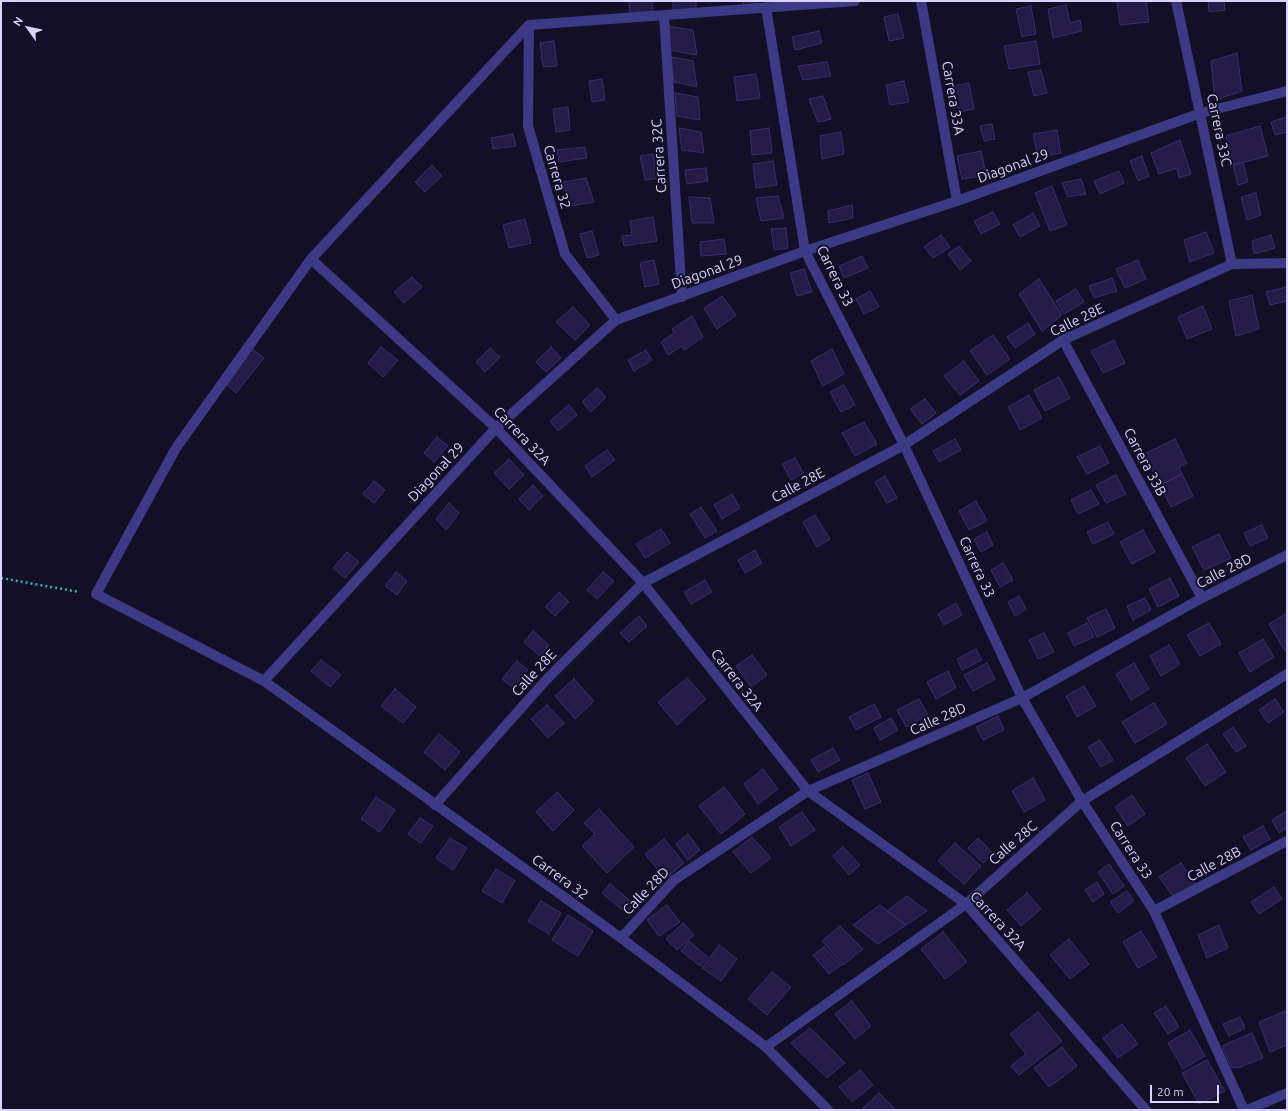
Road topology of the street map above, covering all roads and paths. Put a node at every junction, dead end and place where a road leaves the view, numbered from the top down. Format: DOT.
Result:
graph roads {
  1 [pos="855,1"];
  2 [pos="921,1"];
  3 [pos="1176,1"];
  4 [pos="766,7"];
  5 [pos="664,15"];
  6 [pos="529,25"];
  7 [pos="1287,91"];
  8 [pos="1201,113"];
  9 [pos="957,201"];
  10 [pos="805,251"];
  11 [pos="311,259"];
  12 [pos="1287,263"];
  13 [pos="1232,264"];
  14 [pos="682,296"];
  15 [pos="616,320"];
  16 [pos="1063,340"];
  17 [pos="496,428"];
  18 [pos="904,445"];
  19 [pos="1287,555"];
  20 [pos="1,578"];
  21 [pos="643,583"];
  22 [pos="96,594"];
  23 [pos="1202,598"];
  24 [pos="1287,674"];
  25 [pos="264,681"];
  26 [pos="1022,698"];
  27 [pos="808,791"];
  28 [pos="1082,801"];
  29 [pos="435,805"];
  30 [pos="1287,841"];
  31 [pos="966,904"];
  32 [pos="1154,911"];
  33 [pos="621,938"];
  34 [pos="766,1047"];
  35 [pos="1287,1094"];
  36 [pos="828,1110"];
  37 [pos="1146,1110"];
  38 [pos="1244,1110"];
  39 [pos="1247,1110"];
  1 -- 4 [label="street"];
  2 -- 9 [label="street, Carrera 33A"];
  3 -- 8 [label="street, Carrera 33C"];
  4 -- 5 [label="street"];
  4 -- 10 [label="street, Carrera 33"];
  5 -- 6 [label="street"];
  5 -- 14 [label="street, Carrera 32C"];
  6 -- 11 [label="street"];
  6 -- 15 [label="street, Carrera 32"];
  7 -- 8 [label="street, Diagonal 29"];
  8 -- 9 [label="street, Diagonal 29"];
  8 -- 13 [label="street, Carrera 33C"];
  9 -- 10 [label="street, Diagonal 29"];
  10 -- 14 [label="street, Diagonal 29"];
  10 -- 18 [label="street, Carrera 33"];
  11 -- 17 [label="street, Carrera 32A"];
  11 -- 22 [label="street"];
  12 -- 13 [label="street"];
  13 -- 16 [label="street, Calle 28E"];
  14 -- 15 [label="street, Diagonal 29"];
  15 -- 17 [label="street, Diagonal 29"];
  16 -- 18 [label="street, Calle 28E"];
  16 -- 23 [label="street, Carrera 33B"];
  17 -- 21 [label="street, Carrera 32A"];
  17 -- 25 [label="street, Diagonal 29"];
  18 -- 21 [label="street, Calle 28E"];
  18 -- 26 [label="street, Carrera 33"];
  19 -- 23 [label="street, Calle 28D"];
  20 -- 22 [label="path"];
  21 -- 27 [label="street, Carrera 32A"];
  21 -- 29 [label="street, Calle 28E"];
  22 -- 25 [label="street, Carrera 32"];
  23 -- 26 [label="street, Calle 28D"];
  24 -- 28 [label="street, Calle 28C"];
  25 -- 29 [label="street, Carrera 32"];
  26 -- 27 [label="street, Calle 28D"];
  26 -- 28 [label="street, Carrera 33"];
  27 -- 31 [label="street, Carrera 32A"];
  27 -- 33 [label="street, Calle 28D"];
  28 -- 31 [label="street, Calle 28C"];
  28 -- 32 [label="street, Carrera 33"];
  29 -- 33 [label="street, Carrera 32"];
  30 -- 32 [label="street, Calle 28B"];
  31 -- 34 [label="street, Calle 28C"];
  31 -- 37 [label="street, Carrera 32A"];
  32 -- 38 [label="street, Carrera 33"];
  33 -- 34 [label="street, Carrera 32"];
  34 -- 36 [label="street, Carrera 32"];
  35 -- 39 [label="street"];
}
